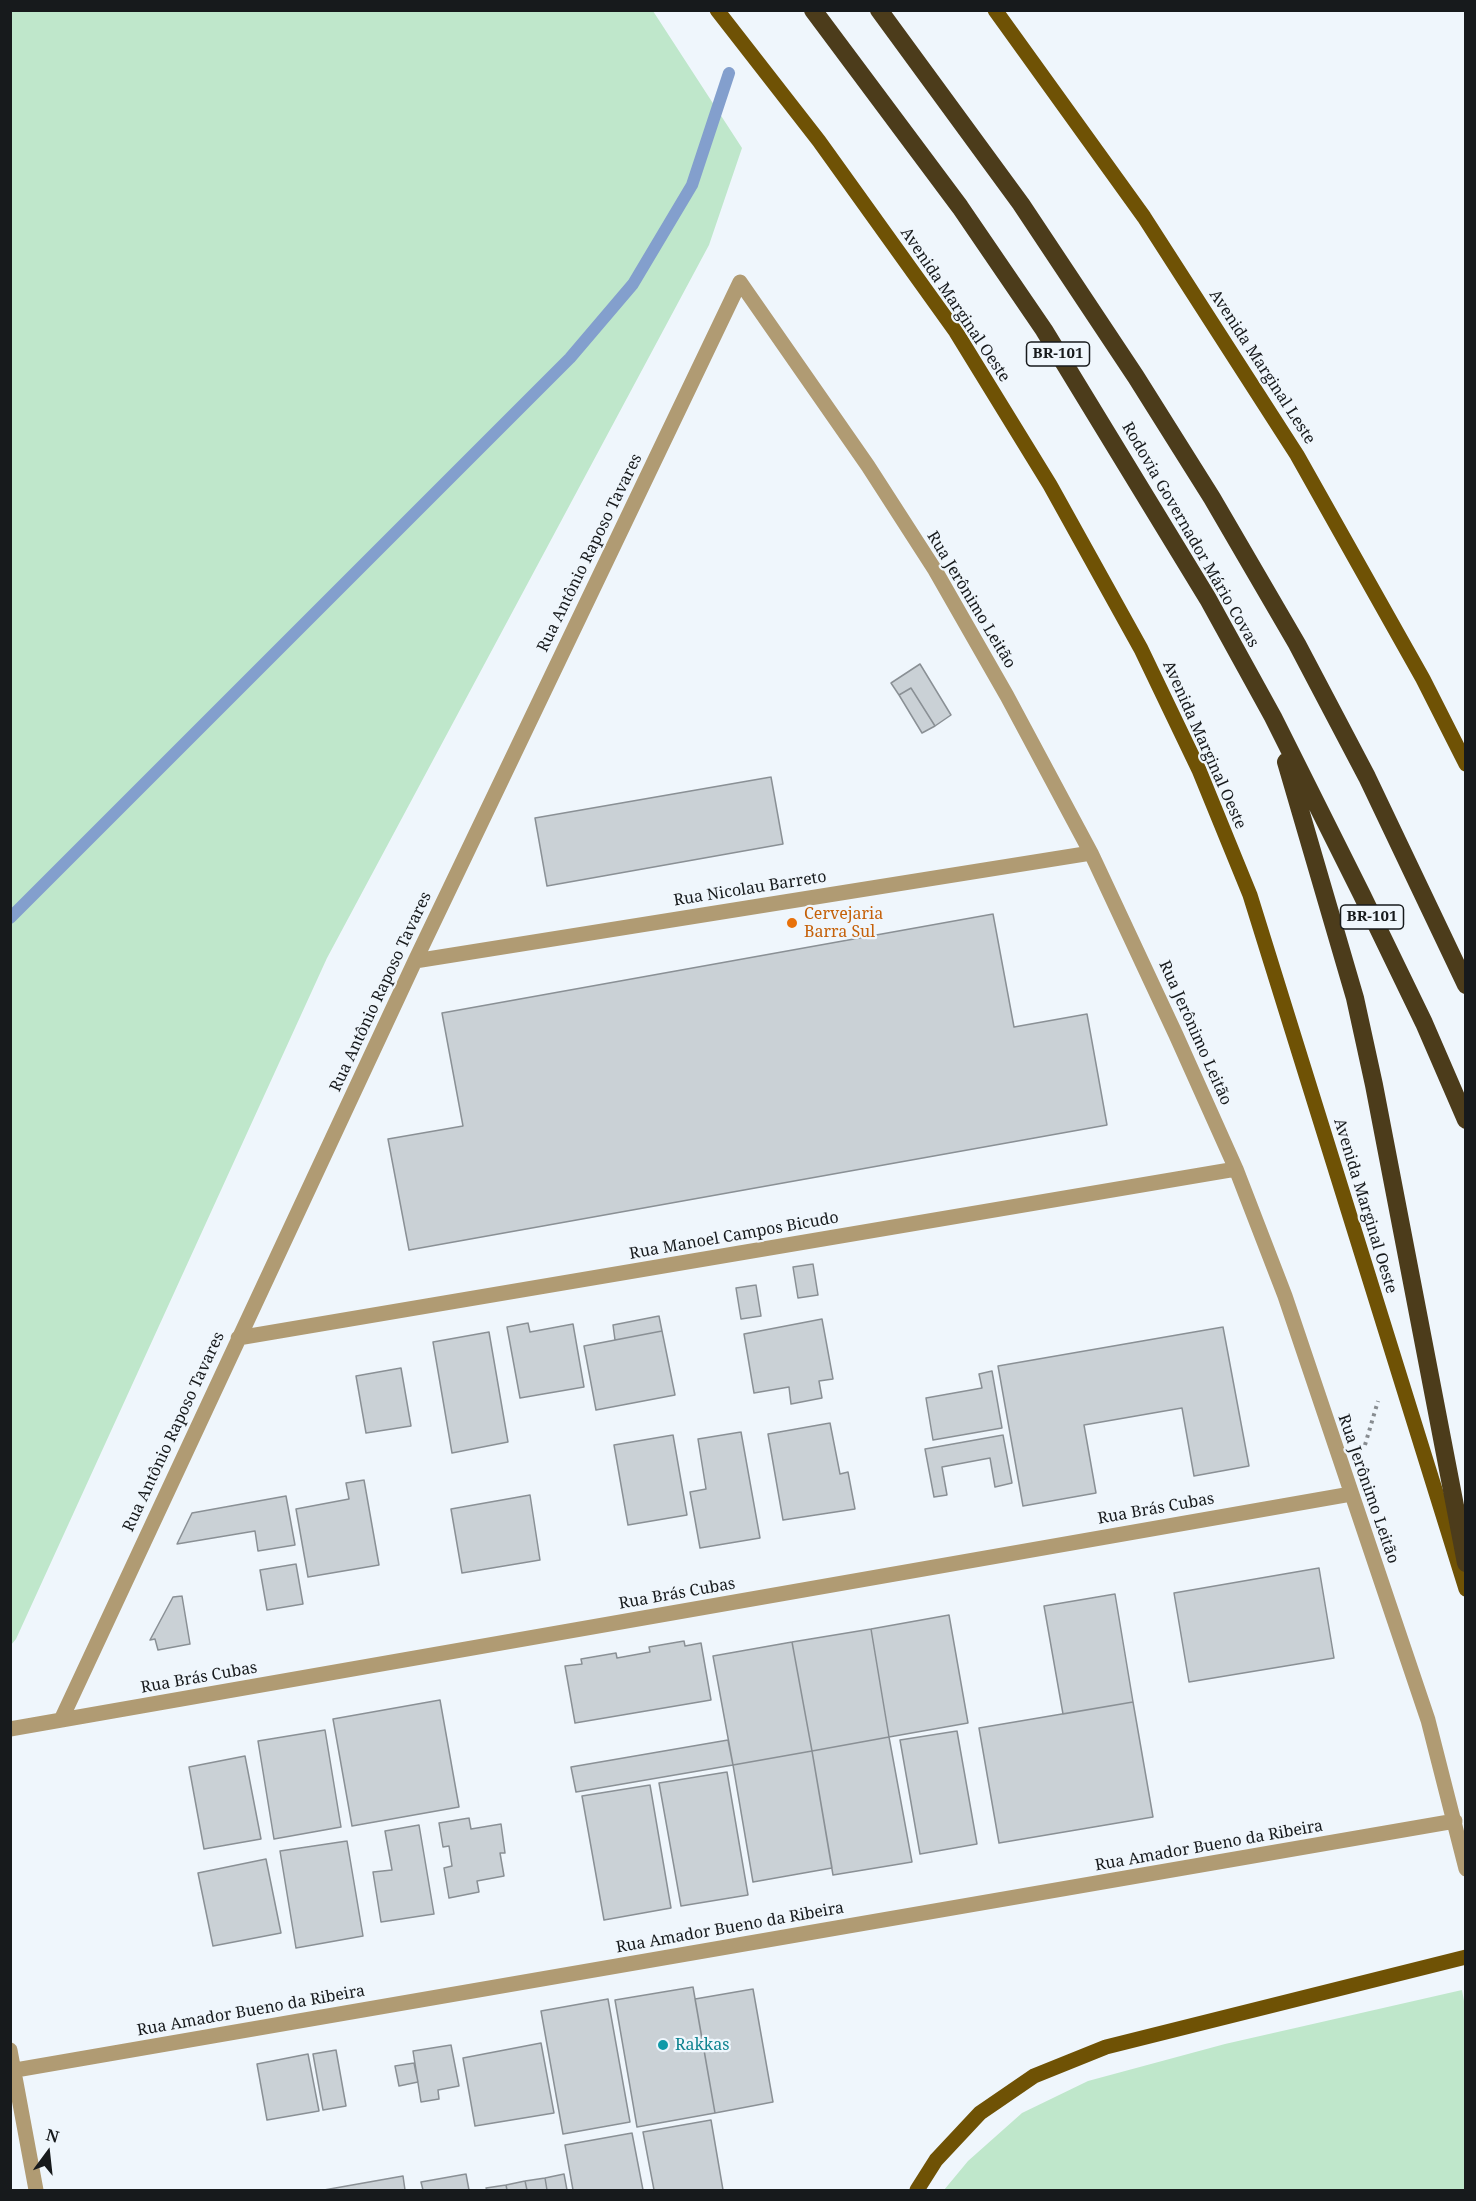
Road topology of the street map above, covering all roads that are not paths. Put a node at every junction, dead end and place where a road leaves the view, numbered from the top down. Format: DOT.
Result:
graph roads {
  1 [pos="717,10"];
  2 [pos="813,10"];
  3 [pos="879,10"];
  4 [pos="995,10"];
  5 [pos="740,282"];
  6 [pos="1273,717"];
  7 [pos="1466,764"];
  8 [pos="1091,852"];
  9 [pos="415,961"];
  10 [pos="1466,985"];
  11 [pos="1466,1120"];
  12 [pos="1236,1169"];
  13 [pos="238,1338"];
  14 [pos="1351,1494"];
  15 [pos="1466,1563"];
  16 [pos="1466,1589"];
  17 [pos="61,1720"];
  18 [pos="10,1729"];
  19 [pos="1455,1821"];
  20 [pos="1466,1869"];
  21 [pos="1466,1957"];
  22 [pos="10,2050"];
  23 [pos="12,2070"];
  24 [pos="36,2190"];
  25 [pos="917,2190"];
  1 -- 16 [label="main road, Avenida Marginal Oeste"];
  2 -- 6 [label="highway, Rodovia Governador Mário Covas / BR-101"];
  3 -- 10 [label="highway, Rodovia Governador Mário Covas / BR-101"];
  4 -- 7 [label="main road, Avenida Marginal Leste"];
  5 -- 8 [label="street, Rua Jerônimo Leitão"];
  5 -- 9 [label="street, Rua Antônio Raposo Tavares"];
  6 -- 11 [label="highway, Rodovia Governador Mário Covas / BR-101"];
  6 -- 15 [label="highway"];
  8 -- 9 [label="street, Rua Nicolau Barreto"];
  8 -- 12 [label="street, Rua Jerônimo Leitão"];
  9 -- 13 [label="street, Rua Antônio Raposo Tavares"];
  12 -- 13 [label="street, Rua Manoel Campos Bicudo"];
  12 -- 14 [label="street, Rua Jerônimo Leitão"];
  13 -- 17 [label="street, Rua Antônio Raposo Tavares"];
  14 -- 17 [label="street, Rua Brás Cubas"];
  14 -- 19 [label="street, Rua Jerônimo Leitão"];
  17 -- 18 [label="street, Rua Brás Cubas"];
  19 -- 20 [label="street, Rua Jerônimo Leitão"];
  19 -- 23 [label="street, Rua Amador Bueno da Ribeira"];
  21 -- 25 [label="main road"];
  22 -- 23 [label="street"];
  23 -- 24 [label="street"];
}
